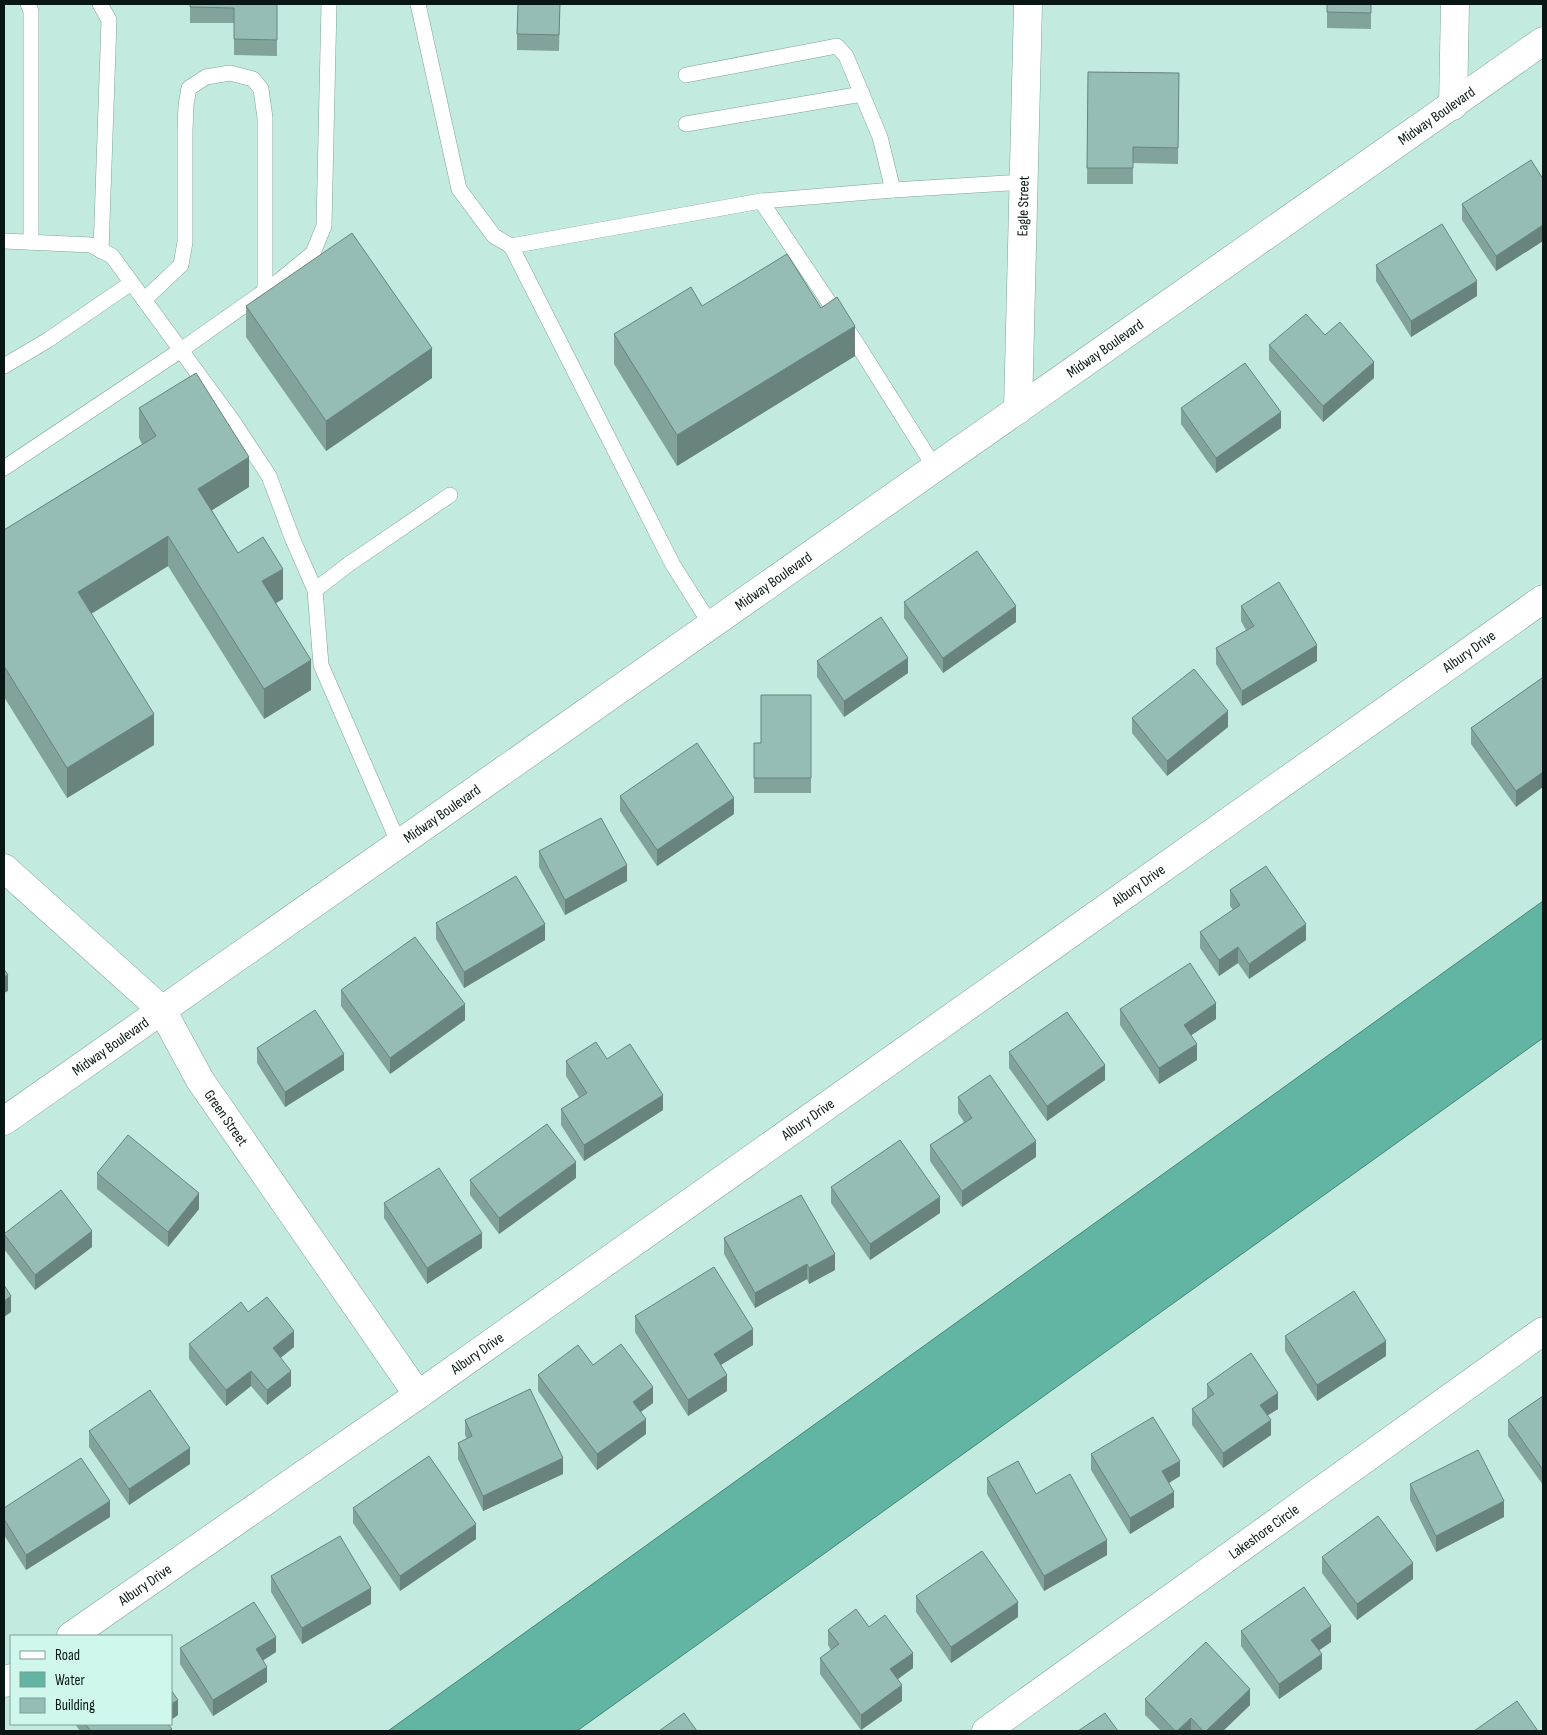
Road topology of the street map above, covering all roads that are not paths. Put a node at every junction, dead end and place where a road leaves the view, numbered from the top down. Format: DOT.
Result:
graph roads {
  1 [pos="100,4"];
  2 [pos="329,4"];
  3 [pos="418,4"];
  4 [pos="1028,4"];
  5 [pos="1455,4"];
  6 [pos="33,6"];
  7 [pos="1543,40"];
  8 [pos="686,75"];
  9 [pos="862,94"];
  10 [pos="1452,106"];
  11 [pos="686,124"];
  12 [pos="1024,182"];
  13 [pos="893,190"];
  14 [pos="761,201"];
  15 [pos="4,241"];
  16 [pos="31,242"];
  17 [pos="511,246"];
  18 [pos="101,251"];
  19 [pos="131,283"];
  20 [pos="265,291"];
  21 [pos="144,300"];
  22 [pos="181,350"];
  23 [pos="4,366"];
  24 [pos="1018,410"];
  25 [pos="4,468"];
  26 [pos="935,468"];
  27 [pos="450,495"];
  28 [pos="316,590"];
  29 [pos="1543,599"];
  30 [pos="711,625"];
  31 [pos="399,844"];
  32 [pos="4,868"];
  33 [pos="162,1010"];
  34 [pos="4,1121"];
  35 [pos="1543,1331"];
  36 [pos="418,1395"];
  37 [pos="72,1635"];
  38 [pos="986,1731"];
  1 -- 18 [label="lane"];
  2 -- 20 [label="lane"];
  3 -- 17 [label="lane"];
  4 -- 12 [label="street, Eagle Street"];
  5 -- 10 [label="street"];
  6 -- 16 [label="lane"];
  7 -- 10 [label="street, Midway Boulevard"];
  8 -- 9 [label="lane"];
  9 -- 11 [label="lane"];
  9 -- 13 [label="lane"];
  10 -- 24 [label="street, Midway Boulevard"];
  12 -- 13 [label="lane"];
  12 -- 24 [label="street, Eagle Street"];
  13 -- 14 [label="lane"];
  14 -- 17 [label="lane"];
  14 -- 26 [label="lane"];
  15 -- 16 [label="lane"];
  16 -- 18 [label="lane"];
  17 -- 30 [label="lane"];
  18 -- 19 [label="lane"];
  19 -- 21 [label="lane"];
  19 -- 23 [label="lane"];
  20 -- 21 [label="lane"];
  20 -- 22 [label="lane"];
  21 -- 22 [label="lane"];
  22 -- 25 [label="lane"];
  22 -- 28 [label="lane"];
  24 -- 26 [label="street, Midway Boulevard"];
  26 -- 30 [label="street, Midway Boulevard"];
  27 -- 28 [label="lane"];
  28 -- 31 [label="lane"];
  29 -- 36 [label="street, Albury Drive"];
  30 -- 31 [label="street, Midway Boulevard"];
  31 -- 33 [label="street, Midway Boulevard"];
  32 -- 33 [label="street, Green Street"];
  33 -- 34 [label="street, Midway Boulevard"];
  33 -- 36 [label="street, Green Street"];
  35 -- 38 [label="street, Lakeshore Circle"];
  36 -- 37 [label="street, Albury Drive"];
}
